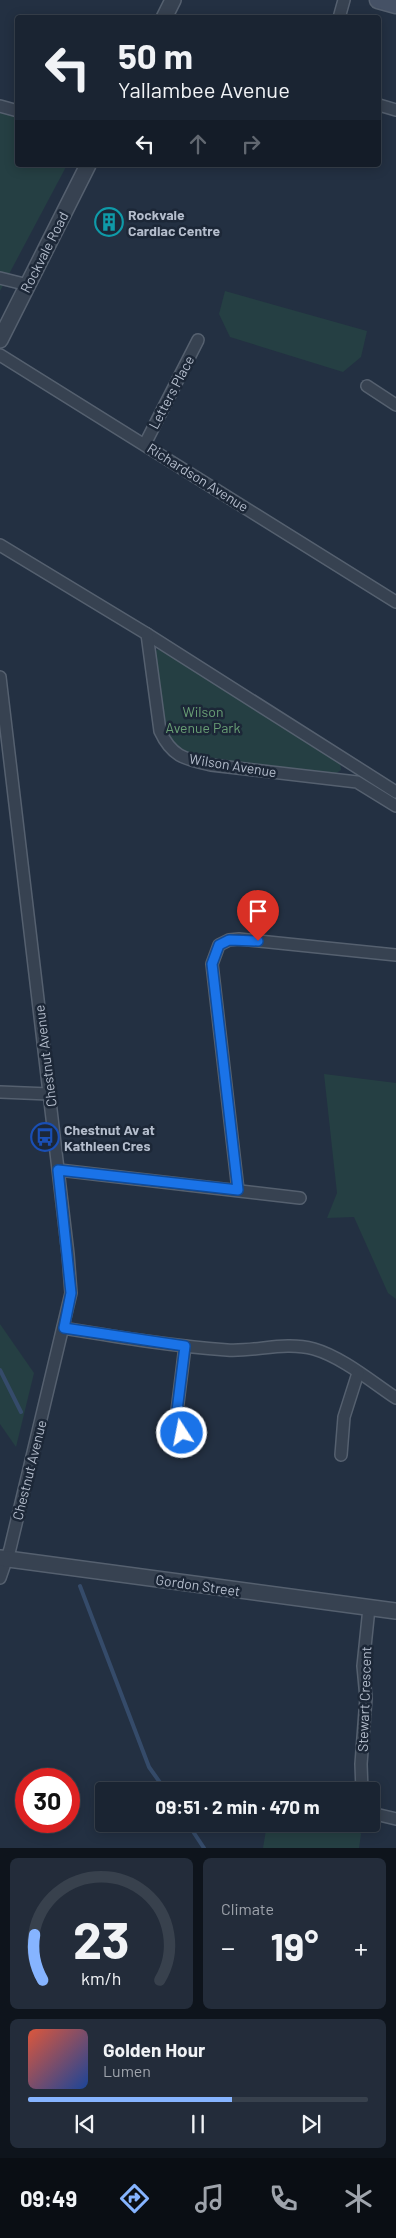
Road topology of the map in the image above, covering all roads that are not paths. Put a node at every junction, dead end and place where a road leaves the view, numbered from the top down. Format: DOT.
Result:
graph roads {
  1 [pos="173,0"];
  2 [pos="344,0"];
  3 [pos="378,0"];
  4 [pos="396,5"];
  5 [pos="166,15"];
  6 [pos="340,15"];
  7 [pos="0,106"];
  8 [pos="381,106"];
  9 [pos="15,110"];
  10 [pos="396,110"];
  11 [pos="87,167"];
  12 [pos="0,278"];
  13 [pos="28,285"];
  14 [pos="0,340"];
  15 [pos="198,340"];
  16 [pos="0,355"];
  17 [pos="366,386"];
  18 [pos="396,405"];
  19 [pos="145,444"];
  20 [pos="0,545"];
  21 [pos="396,602"];
  22 [pos="147,634"];
  23 [pos="0,676"];
  24 [pos="364,771"];
  25 [pos="357,782"];
  26 [pos="396,792"];
  27 [pos="396,806"];
  28 [pos="396,956"];
  29 [pos="0,1092"];
  30 [pos="49,1094"];
  31 [pos="58,1170"];
  32 [pos="238,1190"];
  33 [pos="300,1198"];
  34 [pos="64,1328"];
  35 [pos="185,1346"];
  36 [pos="358,1373"];
  37 [pos="396,1398"];
  38 [pos="182,1433"];
  39 [pos="341,1455"];
  40 [pos="3,1559"];
  41 [pos="0,1578"];
  42 [pos="368,1608"];
  43 [pos="396,1611"];
  44 [pos="362,1782"];
  45 [pos="380,1815"];
  46 [pos="396,1819"];
  1 -- 5 [label="street"];
  2 -- 6 [label="street"];
  3 -- 4 [label="main road"];
  7 -- 9 [label="street"];
  8 -- 10 [label="street"];
  11 -- 13 [label="street, Rockvale Road"];
  12 -- 13 [label="street"];
  13 -- 14 [label="street, Rockvale Road"];
  15 -- 19 [label="street, Letters Place"];
  16 -- 19 [label="street, Richardson Avenue"];
  17 -- 18 [label="street"];
  19 -- 21 [label="street, Richardson Avenue"];
  20 -- 22 [label="street"];
  22 -- 24 [label="street"];
  22 -- 25 [label="street, Wilson Avenue"];
  23 -- 30 [label="street, Chestnut Avenue"];
  24 -- 25 [label="street"];
  24 -- 26 [label="street"];
  25 -- 27 [label="street, Wilson Avenue"];
  28 -- 32 [label="street"];
  29 -- 30 [label="street"];
  30 -- 31 [label="street, Chestnut Avenue"];
  31 -- 32 [label="street"];
  31 -- 34 [label="street, Chestnut Avenue"];
  32 -- 33 [label="street"];
  34 -- 35 [label="street"];
  34 -- 40 [label="street, Chestnut Avenue"];
  35 -- 36 [label="street"];
  35 -- 38 [label="street"];
  36 -- 37 [label="street"];
  36 -- 39 [label="street"];
  40 -- 41 [label="street, Chestnut Avenue"];
  40 -- 42 [label="street, Gordon Street"];
  42 -- 43 [label="street, Gordon Street"];
  42 -- 44 [label="street, Stewart Crescent"];
  45 -- 46 [label="street"];
}
